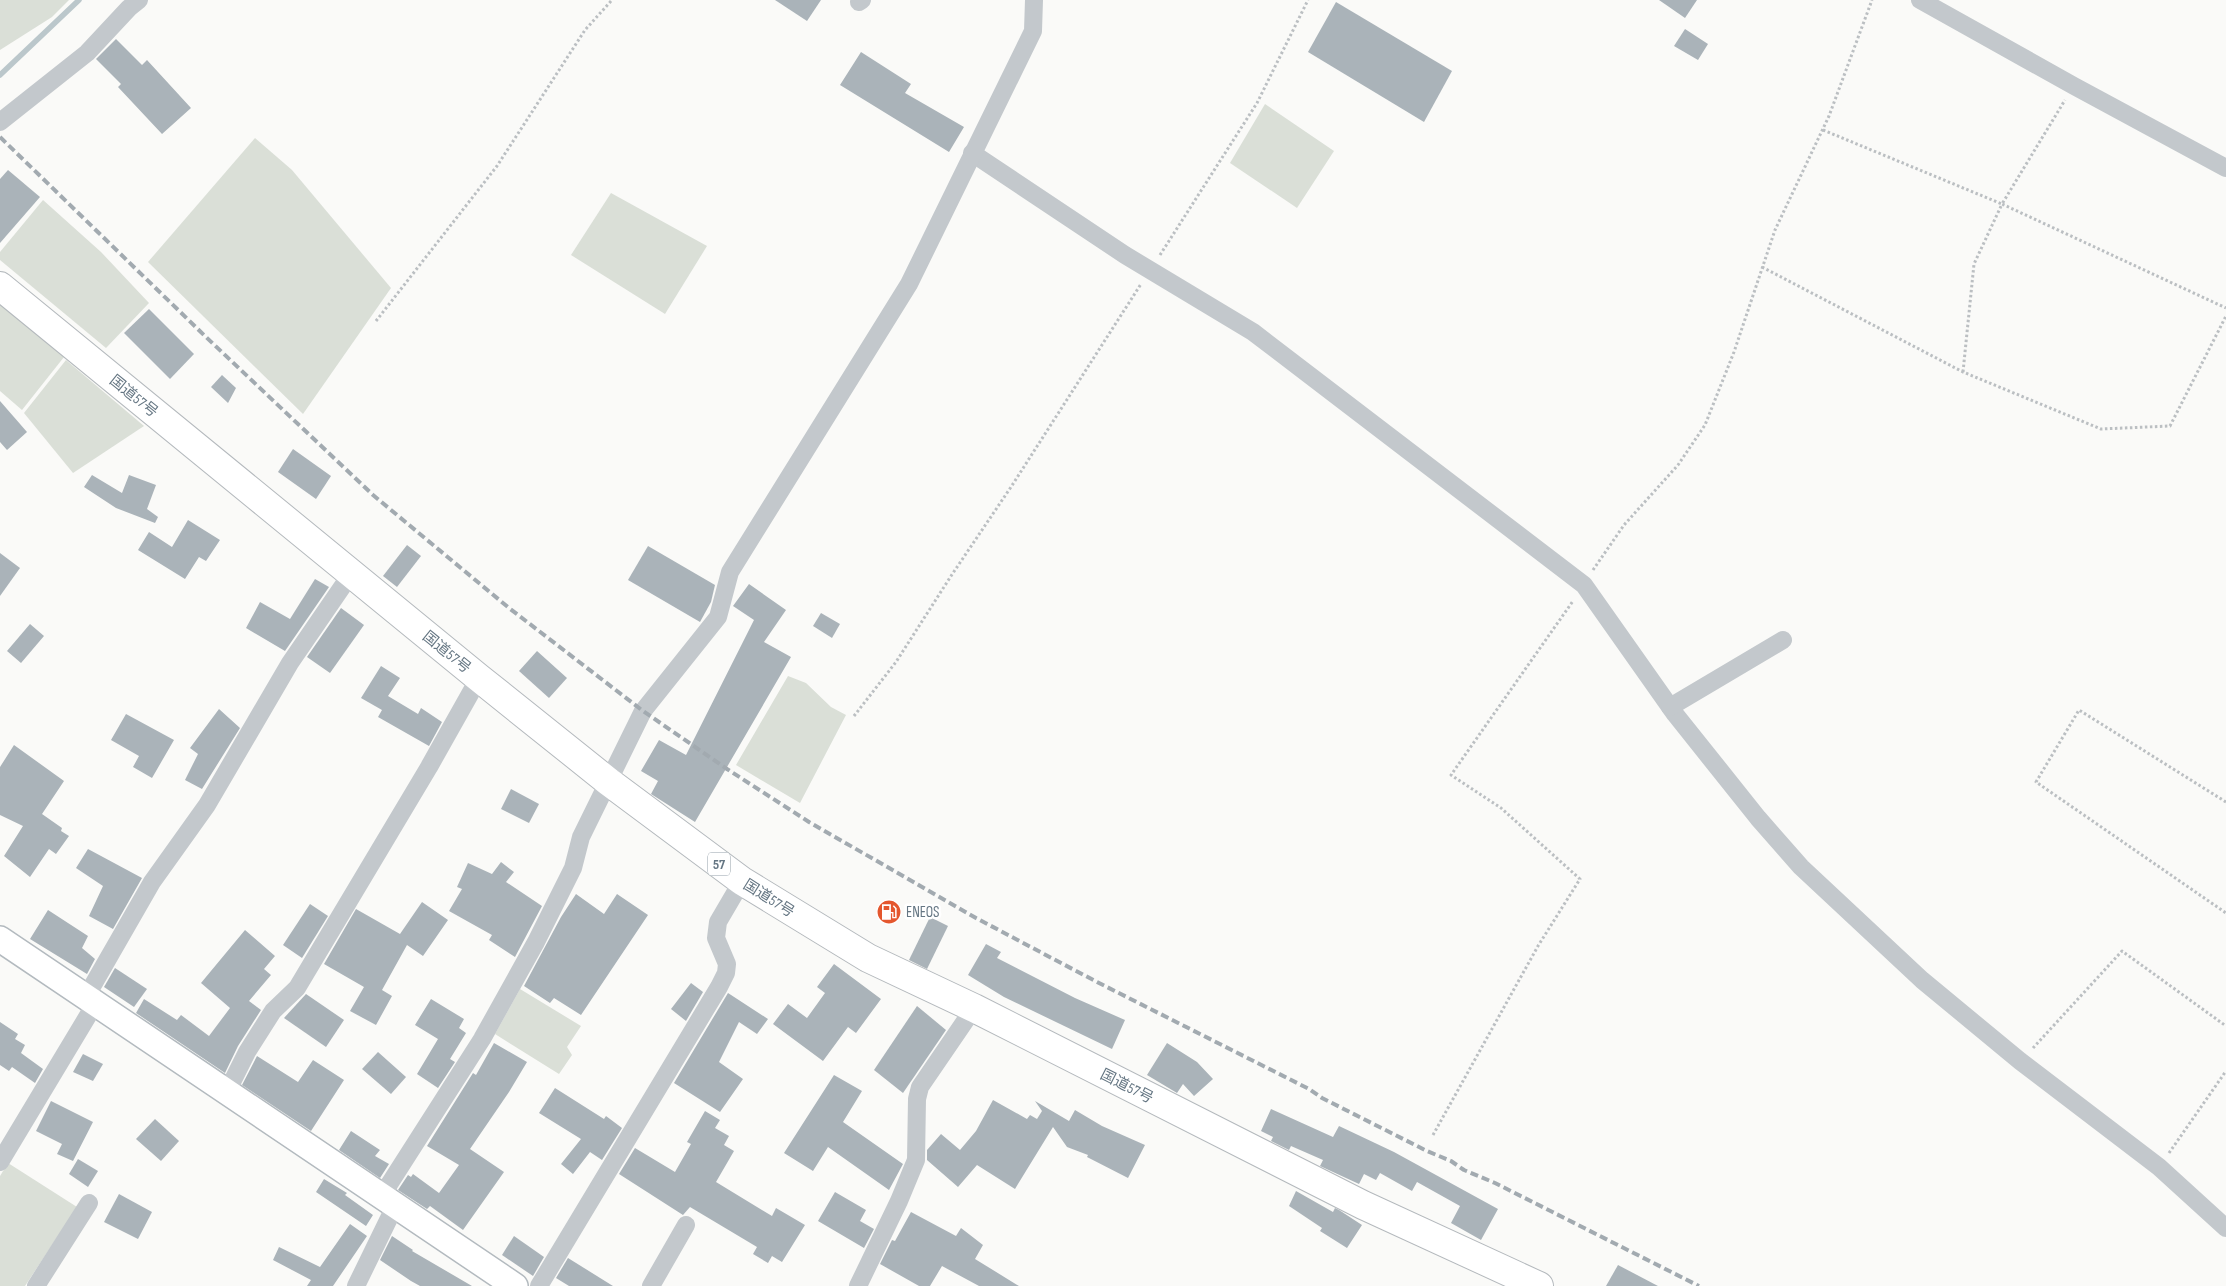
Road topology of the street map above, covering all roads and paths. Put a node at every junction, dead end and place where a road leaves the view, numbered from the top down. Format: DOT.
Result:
graph roads {
  1 [pos="139,0"];
  2 [pos="612,0"];
  3 [pos="1034,0"];
  4 [pos="1308,0"];
  5 [pos="1872,0"];
  6 [pos="1920,0"];
  7 [pos="2074,86"];
  8 [pos="0,122"];
  9 [pos="1823,130"];
  10 [pos="972,153"];
  11 [pos="2226,168"];
  12 [pos="2002,204"];
  13 [pos="1762,267"];
  14 [pos="1150,270"];
  15 [pos="0,286"];
  16 [pos="2226,308"];
  17 [pos="2226,316"];
  18 [pos="376,321"];
  19 [pos="1963,372"];
  20 [pos="351,574"];
  21 [pos="1584,585"];
  22 [pos="1783,640"];
  23 [pos="479,678"];
  24 [pos="1670,707"];
  25 [pos="854,716"];
  26 [pos="609,782"];
  27 [pos="2226,802"];
  28 [pos="742,882"];
  29 [pos="2226,913"];
  30 [pos="0,939"];
  31 [pos="91,1000"];
  32 [pos="974,1008"];
  33 [pos="2226,1026"];
  34 [pos="2020,1061"];
  35 [pos="2226,1071"];
  36 [pos="227,1092"];
  37 [pos="1433,1135"];
  38 [pos="0,1162"];
  39 [pos="2159,1167"];
  40 [pos="388,1202"];
  41 [pos="89,1203"];
  42 [pos="686,1225"];
  43 [pos="2226,1228"];
  44 [pos="36,1286"];
  45 [pos="356,1286"];
  46 [pos="514,1286"];
  47 [pos="539,1286"];
  48 [pos="651,1286"];
  49 [pos="858,1286"];
  50 [pos="1539,1286"];
  1 -- 8 [label="street"];
  2 -- 18 [label="path"];
  3 -- 10 [label="street"];
  4 -- 14 [label="path"];
  5 -- 9 [label="path"];
  6 -- 7 [label="street"];
  7 -- 11 [label="street"];
  7 -- 12 [label="path"];
  9 -- 12 [label="path"];
  9 -- 13 [label="path"];
  10 -- 14 [label="street"];
  10 -- 26 [label="street"];
  12 -- 16 [label="path"];
  12 -- 19 [label="path"];
  13 -- 19 [label="path"];
  13 -- 21 [label="path"];
  14 -- 21 [label="street"];
  14 -- 25 [label="path"];
  15 -- 20 [label="highway, 国道57号 / 57"];
  17 -- 19 [label="path"];
  20 -- 23 [label="highway, 国道57号 / 57"];
  20 -- 31 [label="street"];
  21 -- 24 [label="street"];
  21 -- 37 [label="path"];
  22 -- 24 [label="street"];
  23 -- 26 [label="highway, 国道57号 / 57"];
  23 -- 36 [label="street"];
  24 -- 34 [label="street"];
  26 -- 28 [label="highway, 国道57号 / 57"];
  26 -- 40 [label="street"];
  27 -- 29 [label="path"];
  28 -- 32 [label="highway, 国道57号 / 57"];
  28 -- 47 [label="street"];
  30 -- 31 [label="street"];
  31 -- 36 [label="street"];
  31 -- 38 [label="street"];
  32 -- 49 [label="street"];
  32 -- 50 [label="highway, 国道57号 / 57"];
  33 -- 34 [label="path"];
  34 -- 39 [label="street"];
  35 -- 39 [label="path"];
  36 -- 40 [label="street"];
  39 -- 43 [label="street"];
  40 -- 45 [label="street"];
  40 -- 46 [label="street"];
  41 -- 44 [label="street"];
  42 -- 48 [label="street"];
}
